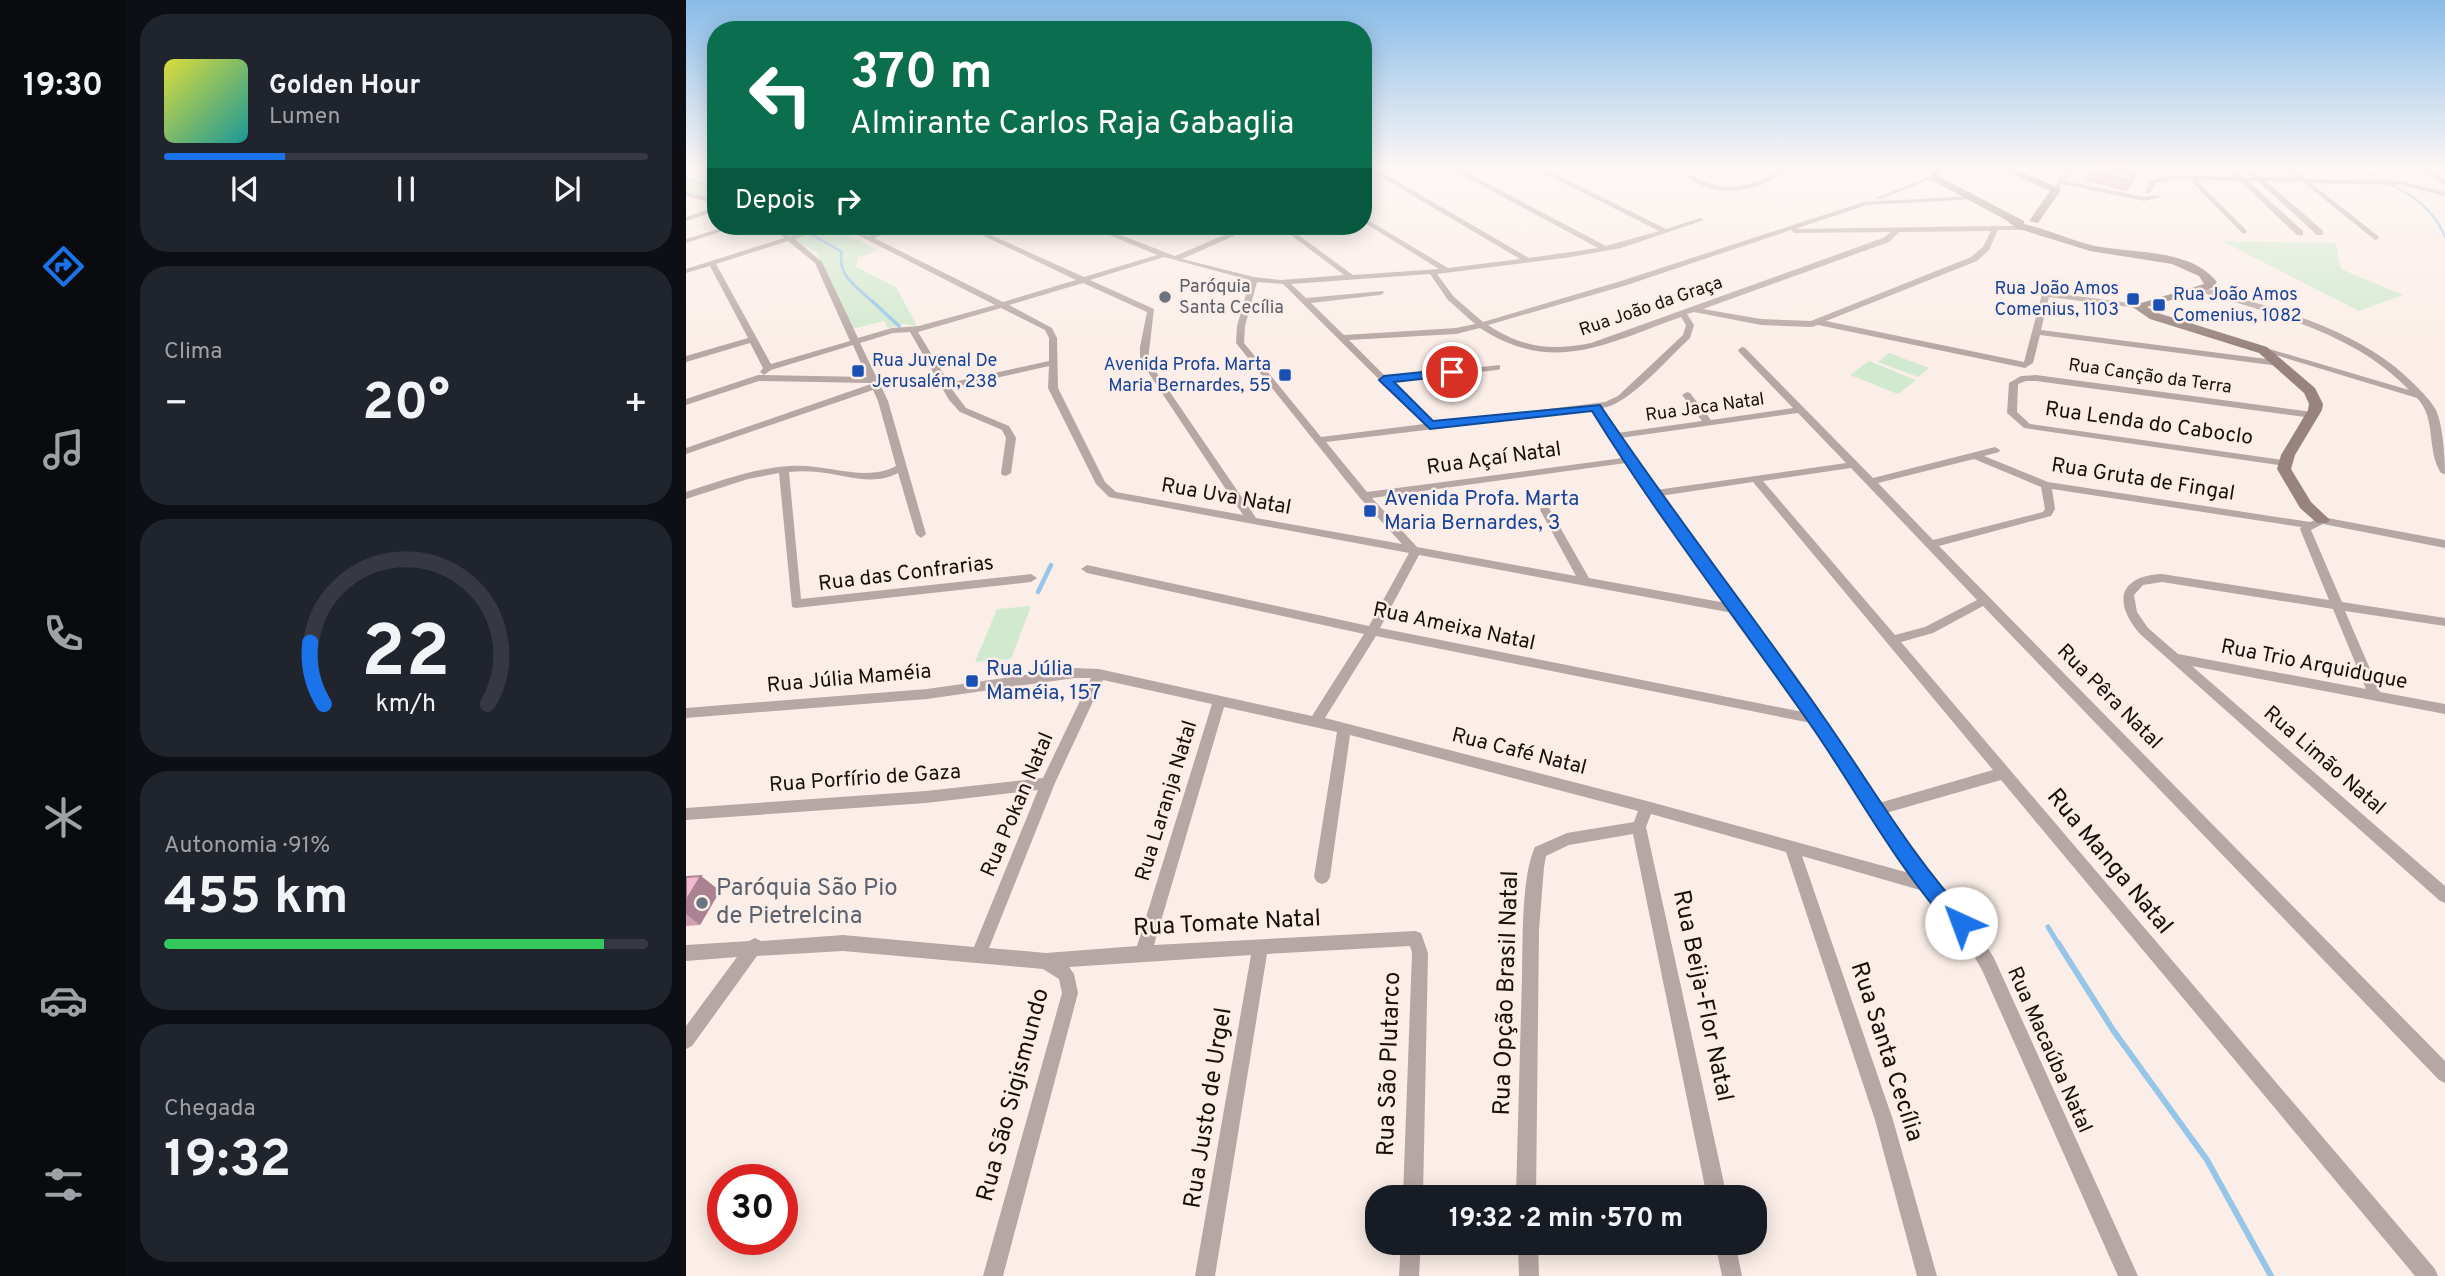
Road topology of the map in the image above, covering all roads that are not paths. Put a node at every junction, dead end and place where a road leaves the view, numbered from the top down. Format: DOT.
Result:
graph roads {
  1 [pos="1377,228"];
  2 [pos="1470,228"];
  3 [pos="1564,228"];
  4 [pos="1658,228"];
  5 [pos="1676,228"];
  6 [pos="1790,228"];
  7 [pos="1996,228"];
  8 [pos="2013,228"];
  9 [pos="2034,228"];
  10 [pos="2239,228"];
  11 [pos="2294,228"];
  12 [pos="2314,228"];
  13 [pos="2362,228"];
  14 [pos="1782,230"];
  15 [pos="1897,230"];
  16 [pos="1665,231"];
  17 [pos="2243,232"];
  18 [pos="2300,233"];
  19 [pos="2320,233"];
  20 [pos="707,234"];
  21 [pos="789,235"];
  22 [pos="799,235"];
  23 [pos="862,235"];
  24 [pos="876,235"];
  25 [pos="986,235"];
  26 [pos="1114,235"];
  27 [pos="1231,235"];
  28 [pos="1294,235"];
  29 [pos="792,237"];
  30 [pos="868,238"];
  31 [pos="2375,238"];
  32 [pos="686,241"];
  33 [pos="1605,249"];
  34 [pos="1164,255"];
  35 [pos="1175,259"];
  36 [pos="1527,260"];
  37 [pos="712,263"];
  38 [pos="686,271"];
  39 [pos="1447,271"];
  40 [pos="1432,272"];
  41 [pos="1350,276"];
  42 [pos="1083,279"];
  43 [pos="1254,279"];
  44 [pos="1283,282"];
  45 [pos="2199,289"];
  46 [pos="1380,293"];
  47 [pos="1251,295"];
  48 [pos="1304,302"];
  49 [pos="1003,305"];
  50 [pos="2137,306"];
  51 [pos="1694,310"];
  52 [pos="1683,314"];
  53 [pos="1818,322"];
  54 [pos="1481,325"];
  55 [pos="912,329"];
  56 [pos="2038,332"];
  57 [pos="1343,338"];
  58 [pos="752,340"];
  59 [pos="855,342"];
  60 [pos="1742,350"];
  61 [pos="2263,350"];
  62 [pos="686,359"];
  63 [pos="1052,363"];
  64 [pos="2278,363"];
  65 [pos="1497,367"];
  66 [pos="768,368"];
  67 [pos="758,379"];
  68 [pos="1384,380"];
  69 [pos="873,383"];
  70 [pos="948,386"];
  71 [pos="1686,395"];
  72 [pos="2420,396"];
  73 [pos="686,402"];
  74 [pos="1596,407"];
  75 [pos="1801,410"];
  76 [pos="2012,413"];
  77 [pos="2313,415"];
  78 [pos="1709,424"];
  79 [pos="1430,425"];
  80 [pos="1613,436"];
  81 [pos="1321,440"];
  82 [pos="1995,450"];
  83 [pos="686,451"];
  84 [pos="1976,456"];
  85 [pos="1629,460"];
  86 [pos="2285,463"];
  87 [pos="1854,465"];
  88 [pos="900,468"];
  89 [pos="784,469"];
  90 [pos="2445,471"];
  91 [pos="1006,473"];
  92 [pos="1755,478"];
  93 [pos="1871,482"];
  94 [pos="2046,485"];
  95 [pos="1656,493"];
  96 [pos="686,496"];
  97 [pos="1364,496"];
  98 [pos="1545,510"];
  99 [pos="2322,520"];
  100 [pos="1253,522"];
  101 [pos="2308,525"];
  102 [pos="920,534"];
  103 [pos="1931,544"];
  104 [pos="2445,544"];
  105 [pos="1415,552"];
  106 [pos="1087,569"];
  107 [pos="1031,578"];
  108 [pos="1586,582"];
  109 [pos="1984,601"];
  110 [pos="2336,605"];
  111 [pos="1740,610"];
  112 [pos="2445,622"];
  113 [pos="1373,630"];
  114 [pos="1894,640"];
  115 [pos="2176,658"];
  116 [pos="1099,674"];
  117 [pos="2376,697"];
  118 [pos="1219,701"];
  119 [pos="2445,709"];
  120 [pos="686,713"];
  121 [pos="1815,719"];
  122 [pos="1316,721"];
  123 [pos="1344,728"];
  124 [pos="2004,773"];
  125 [pos="1048,783"];
  126 [pos="1647,807"];
  127 [pos="1876,810"];
  128 [pos="686,814"];
  129 [pos="1639,827"];
  130 [pos="1791,846"];
  131 [pos="1322,877"];
  132 [pos="1925,884"];
  133 [pos="2445,896"];
  134 [pos="1410,937"];
  135 [pos="755,946"];
  136 [pos="1260,947"];
  137 [pos="686,953"];
  138 [pos="1143,953"];
  139 [pos="979,954"];
  140 [pos="1046,961"];
  141 [pos="686,1040"];
  142 [pos="2445,1074"];
  143 [pos="1413,1185"];
  144 [pos="1526,1185"];
  145 [pos="1714,1185"];
  146 [pos="1410,1255"];
  147 [pos="1528,1255"];
  148 [pos="1728,1255"];
  149 [pos="993,1276"];
  150 [pos="1205,1276"];
  151 [pos="1409,1276"];
  152 [pos="1529,1276"];
  153 [pos="1732,1276"];
  154 [pos="1927,1276"];
  155 [pos="2128,1276"];
  156 [pos="2428,1276"];
  1 -- 39 [label="street"];
  2 -- 36 [label="street"];
  3 -- 33 [label="street"];
  4 -- 16 [label="street"];
  5 -- 16 [label="street"];
  6 -- 14 [label="street"];
  7 -- 8 [label="street"];
  7 -- 15 [label="street"];
  7 -- 53 [label="street"];
  9 -- 45 [label="street"];
  10 -- 17 [label="street"];
  11 -- 18 [label="street"];
  12 -- 19 [label="street"];
  13 -- 31 [label="street"];
  14 -- 15 [label="street"];
  14 -- 54 [label="street"];
  15 -- 51 [label="street, Rua João da Graça"];
  16 -- 33 [label="street"];
  20 -- 32 [label="street"];
  21 -- 29 [label="street"];
  22 -- 29 [label="street"];
  23 -- 30 [label="street, Rua Uva Natal"];
  24 -- 30 [label="street"];
  25 -- 42 [label="street"];
  26 -- 34 [label="street"];
  27 -- 35 [label="street"];
  28 -- 41 [label="street"];
  29 -- 37 [label="street"];
  29 -- 59 [label="street"];
  30 -- 49 [label="street, Rua Uva Natal"];
  33 -- 36 [label="street"];
  34 -- 35 [label="street"];
  34 -- 42 [label="street"];
  35 -- 43 [label="street"];
  36 -- 39 [label="street"];
  37 -- 38 [label="street"];
  37 -- 58 [label="street"];
  39 -- 40 [label="street"];
  40 -- 41 [label="street"];
  40 -- 54 [label="street, Rua João da Graça"];
  41 -- 44 [label="street"];
  42 -- 49 [label="street"];
  42 -- 100 [label="street"];
  43 -- 44 [label="street"];
  43 -- 47 [label="street"];
  44 -- 47 [label="street"];
  44 -- 48 [label="street"];
  45 -- 50 [label="street"];
  45 -- 72 [label="street"];
  46 -- 48 [label="street"];
  47 -- 81 [label="street"];
  48 -- 57 [label="street"];
  49 -- 55 [label="street"];
  49 -- 63 [label="street, Rua Uva Natal"];
  50 -- 56 [label="street"];
  50 -- 61 [label="street"];
  51 -- 52 [label="street, Rua João da Graça"];
  51 -- 53 [label="street"];
  52 -- 54 [label="street, Rua João da Graça"];
  52 -- 74 [label="street"];
  53 -- 56 [label="street"];
  54 -- 57 [label="street"];
  55 -- 59 [label="street"];
  55 -- 70 [label="street"];
  56 -- 64 [label="street"];
  57 -- 68 [label="street"];
  58 -- 62 [label="street"];
  58 -- 66 [label="street"];
  59 -- 66 [label="street"];
  59 -- 69 [label="street"];
  60 -- 75 [label="street, Rua Pêra Natal"];
  61 -- 64 [label="street"];
  61 -- 72 [label="street"];
  63 -- 70 [label="street"];
  63 -- 100 [label="street, Rua Uva Natal"];
  64 -- 77 [label="street"];
  65 -- 68 [label="street"];
  66 -- 67 [label="street"];
  67 -- 69 [label="street"];
  67 -- 73 [label="street"];
  68 -- 79 [label="street"];
  69 -- 83 [label="street"];
  69 -- 88 [label="street"];
  70 -- 91 [label="street"];
  71 -- 78 [label="street"];
  72 -- 90 [label="street"];
  74 -- 79 [label="street"];
  74 -- 80 [label="street, Rua Macaúba Natal"];
  75 -- 78 [label="street, Rua Jaca Natal"];
  75 -- 87 [label="street, Rua Pêra Natal"];
  76 -- 77 [label="street, Rua Canção da Terra"];
  76 -- 86 [label="street, Rua Lenda do Caboclo"];
  77 -- 86 [label="street"];
  78 -- 80 [label="street, Rua Jaca Natal"];
  79 -- 81 [label="street"];
  80 -- 85 [label="street, Rua Macaúba Natal"];
  81 -- 97 [label="street"];
  82 -- 84 [label="street"];
  84 -- 93 [label="street"];
  84 -- 94 [label="street, Rua Gruta de Fingal"];
  85 -- 95 [label="street, Rua Macaúba Natal"];
  85 -- 97 [label="street, Rua Açaí Natal"];
  86 -- 99 [label="street"];
  87 -- 92 [label="street"];
  87 -- 93 [label="street, Rua Pêra Natal"];
  88 -- 89 [label="street"];
  88 -- 102 [label="street"];
  89 -- 96 [label="street"];
  89 -- 107 [label="street, Rua das Confrarias"];
  92 -- 95 [label="street"];
  92 -- 114 [label="street, Rua Manga Natal"];
  93 -- 103 [label="street, Rua Pêra Natal"];
  94 -- 101 [label="street, Rua Gruta de Fingal"];
  94 -- 103 [label="street"];
  95 -- 111 [label="street, Rua Macaúba Natal"];
  97 -- 105 [label="street"];
  98 -- 108 [label="street"];
  99 -- 101 [label="street"];
  99 -- 104 [label="street"];
  100 -- 105 [label="street, Rua Uva Natal"];
  101 -- 110 [label="street"];
  103 -- 109 [label="street, Rua Pêra Natal"];
  105 -- 108 [label="street, Rua Uva Natal"];
  105 -- 113 [label="street"];
  106 -- 113 [label="street, Rua Ameixa Natal"];
  108 -- 111 [label="street, Rua Uva Natal"];
  109 -- 114 [label="street"];
  109 -- 142 [label="street, Rua Pêra Natal"];
  110 -- 112 [label="street"];
  110 -- 115 [label="street, Rua Limão Natal"];
  110 -- 117 [label="street"];
  111 -- 121 [label="street, Rua Macaúba Natal"];
  113 -- 121 [label="street, Rua Ameixa Natal"];
  113 -- 122 [label="street"];
  114 -- 124 [label="street, Rua Manga Natal"];
  115 -- 117 [label="street, Rua Trio Arquiduque"];
  115 -- 133 [label="street, Rua Limão Natal"];
  116 -- 118 [label="street, Rua Café Natal"];
  116 -- 120 [label="street, Rua Júlia Maméia"];
  116 -- 125 [label="street, Rua Pokan Natal"];
  117 -- 119 [label="street, Rua Trio Arquiduque"];
  118 -- 122 [label="street, Rua Café Natal"];
  118 -- 138 [label="street, Rua Laranja Natal"];
  121 -- 127 [label="street, Rua Macaúba Natal"];
  122 -- 123 [label="street, Rua Café Natal"];
  123 -- 126 [label="street, Rua Café Natal"];
  123 -- 131 [label="street"];
  124 -- 127 [label="street"];
  124 -- 156 [label="street, Rua Manga Natal"];
  125 -- 128 [label="street, Rua Porfírio de Gaza"];
  125 -- 139 [label="street, Rua Pokan Natal"];
  126 -- 129 [label="street"];
  126 -- 130 [label="street, Rua Café Natal"];
  127 -- 132 [label="street, Rua Macaúba Natal"];
  129 -- 144 [label="street, Rua Opção Brasil Natal"];
  129 -- 145 [label="street, Rua Beija-Flor Natal"];
  130 -- 132 [label="street, Rua Café Natal"];
  130 -- 154 [label="street, Rua Santa Cecília"];
  132 -- 155 [label="street, Rua Macaúba Natal"];
  134 -- 136 [label="street, Rua Tomate Natal"];
  134 -- 143 [label="street, Rua São Plutarco"];
  135 -- 137 [label="street, Rua São Sigismundo"];
  135 -- 139 [label="street, Rua São Sigismundo"];
  135 -- 141 [label="street"];
  136 -- 138 [label="street, Rua Tomate Natal"];
  136 -- 150 [label="street, Rua Justo de Urgel"];
  138 -- 140 [label="street, Rua Tomate Natal"];
  139 -- 140 [label="street, Rua São Sigismundo"];
  140 -- 149 [label="street, Rua São Sigismundo"];
  146 -- 151 [label="street"];
  147 -- 152 [label="street"];
  148 -- 153 [label="street"];
}
